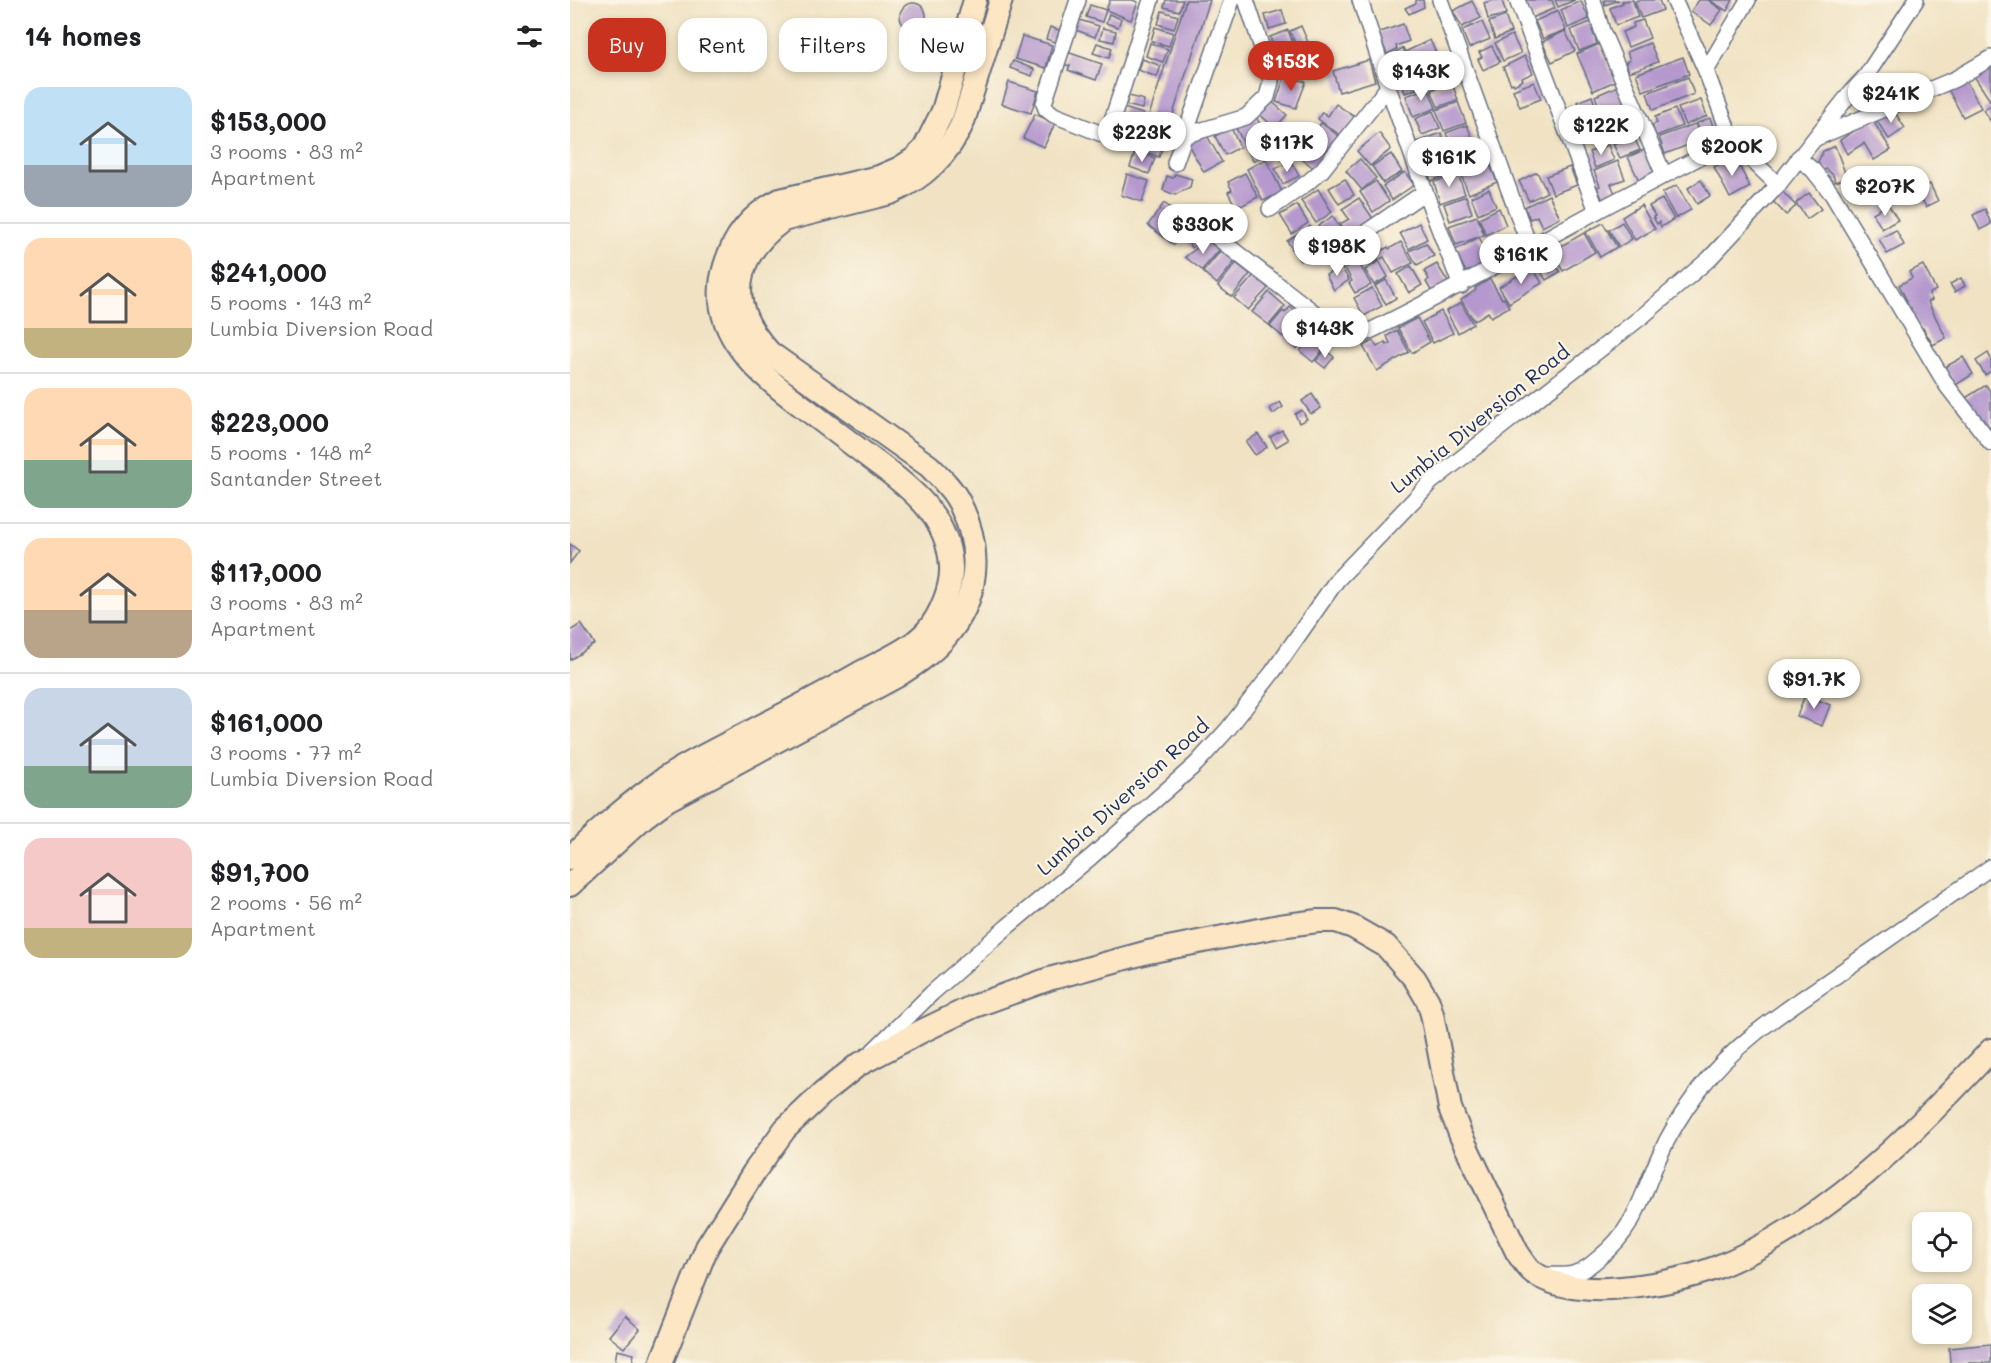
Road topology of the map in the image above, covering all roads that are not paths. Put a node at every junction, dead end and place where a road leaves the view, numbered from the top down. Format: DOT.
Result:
graph roads {
  1 [pos="975,0"];
  2 [pos="1001,0"];
  3 [pos="1078,0"];
  4 [pos="1151,0"];
  5 [pos="1232,0"];
  6 [pos="1246,0"];
  7 [pos="1360,0"];
  8 [pos="1440,0"];
  9 [pos="1517,0"];
  10 [pos="1593,0"];
  11 [pos="1674,0"];
  12 [pos="1748,0"];
  13 [pos="1916,0"];
  14 [pos="969,18"];
  15 [pos="986,47"];
  16 [pos="1991,58"];
  17 [pos="1706,70"];
  18 [pos="953,72"];
  19 [pos="978,72"];
  20 [pos="1388,87"];
  21 [pos="1186,135"];
  22 [pos="1814,139"];
  23 [pos="1732,141"];
  24 [pos="1798,159"];
  25 [pos="1175,163"];
  26 [pos="1664,175"];
  27 [pos="1778,185"];
  28 [pos="1425,192"];
  29 [pos="1270,209"];
  30 [pos="1597,211"];
  31 [pos="1197,222"];
  32 [pos="1530,248"];
  33 [pos="1330,257"];
  34 [pos="1461,285"];
  35 [pos="1991,443"];
  36 [pos="570,858"];
  37 [pos="1991,867"];
  38 [pos="570,885"];
  39 [pos="1991,1050"];
  40 [pos="858,1065"];
  41 [pos="1539,1276"];
  42 [pos="661,1363"];
  1 -- 14 [label="street"];
  2 -- 15 [label="street"];
  3 -- 4 [label="street"];
  5 -- 21 [label="street"];
  6 -- 21 [label="street"];
  7 -- 20 [label="street"];
  8 -- 32 [label="street"];
  9 -- 30 [label="street"];
  10 -- 26 [label="street"];
  11 -- 17 [label="street"];
  12 -- 17 [label="street"];
  13 -- 22 [label="street, Lumbia Diversion Road"];
  16 -- 22 [label="street"];
  17 -- 23 [label="street"];
  18 -- 36 [label="street"];
  19 -- 38 [label="street"];
  20 -- 28 [label="street"];
  20 -- 29 [label="street"];
  21 -- 25 [label="street"];
  22 -- 24 [label="street, Lumbia Diversion Road"];
  23 -- 26 [label="street"];
  23 -- 27 [label="street"];
  24 -- 27 [label="street, Lumbia Diversion Road"];
  24 -- 35 [label="street"];
  26 -- 30 [label="street"];
  27 -- 40 [label="street, Lumbia Diversion Road"];
  28 -- 33 [label="street"];
  28 -- 34 [label="street"];
  30 -- 32 [label="street"];
  31 -- 34 [label="street"];
  32 -- 34 [label="street"];
  37 -- 41 [label="street"];
  39 -- 41 [label="street"];
  40 -- 41 [label="street"];
  40 -- 42 [label="street"];
}
